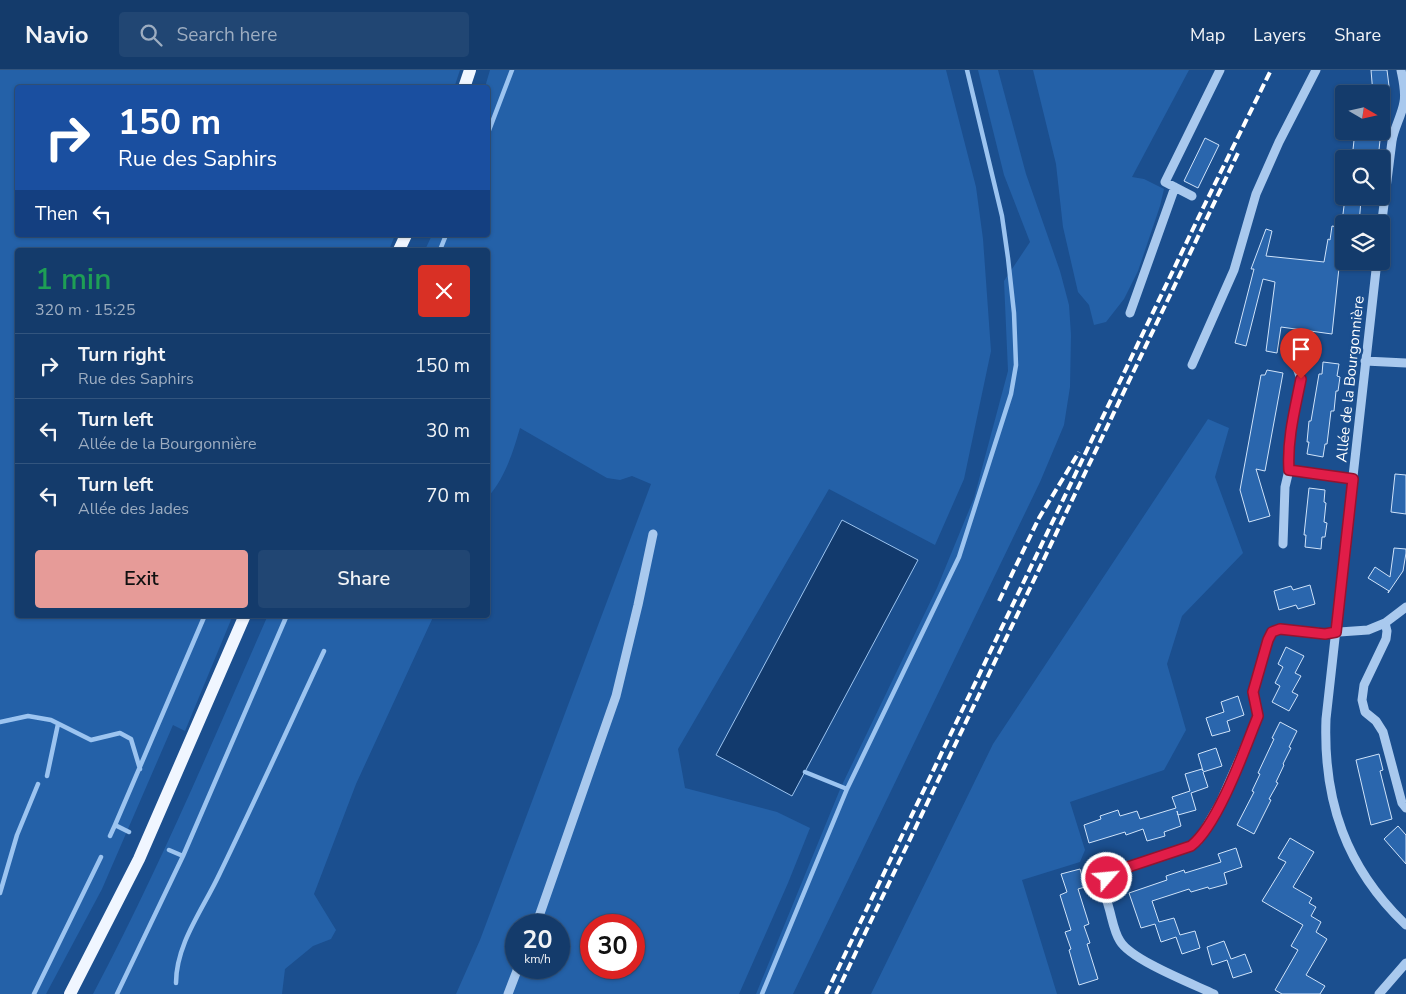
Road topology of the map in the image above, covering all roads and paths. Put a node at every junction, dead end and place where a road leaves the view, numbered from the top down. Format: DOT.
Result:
graph roads {
  1 [pos="470,70"];
  2 [pos="1220,70"];
  3 [pos="1316,70"];
  4 [pos="1400,70"];
  5 [pos="465,85"];
  6 [pos="1405,104"];
  7 [pos="1175,187"];
  8 [pos="1192,196"];
  9 [pos="1383,215"];
  10 [pos="1376,270"];
  11 [pos="1130,313"];
  12 [pos="1365,361"];
  13 [pos="1406,363"];
  14 [pos="1192,365"];
  15 [pos="1296,365"];
  16 [pos="1289,470"];
  17 [pos="1353,479"];
  18 [pos="653,534"];
  19 [pos="1283,544"];
  20 [pos="1406,607"];
  21 [pos="244,618"];
  22 [pos="1385,623"];
  23 [pos="1336,632"];
  24 [pos="1406,808"];
  25 [pos="540,914"];
  26 [pos="1406,925"];
  27 [pos="1406,963"];
  28 [pos="514,979"];
  29 [pos="70,994"];
  30 [pos="508,994"];
  31 [pos="1214,994"];
  32 [pos="1379,994"];
  1 -- 5 [label="main road"];
  2 -- 7 [label="street"];
  3 -- 14 [label="street"];
  4 -- 6 [label="street"];
  6 -- 9 [label="street"];
  7 -- 8 [label="street"];
  7 -- 11 [label="street"];
  10 -- 12 [label="street, Allée de la Bourgonnière"];
  12 -- 13 [label="street"];
  12 -- 17 [label="street, Allée de la Bourgonnière"];
  15 -- 16 [label="street"];
  16 -- 17 [label="street"];
  16 -- 19 [label="street"];
  17 -- 23 [label="street, Allée de la Bourgonnière"];
  18 -- 25 [label="street"];
  20 -- 22 [label="street"];
  21 -- 29 [label="main road"];
  22 -- 23 [label="street"];
  22 -- 24 [label="street"];
  23 -- 26 [label="street, Allée de la Bourgonnière"];
  23 -- 31 [label="street"];
  27 -- 32 [label="street"];
  28 -- 30 [label="street"];
}
